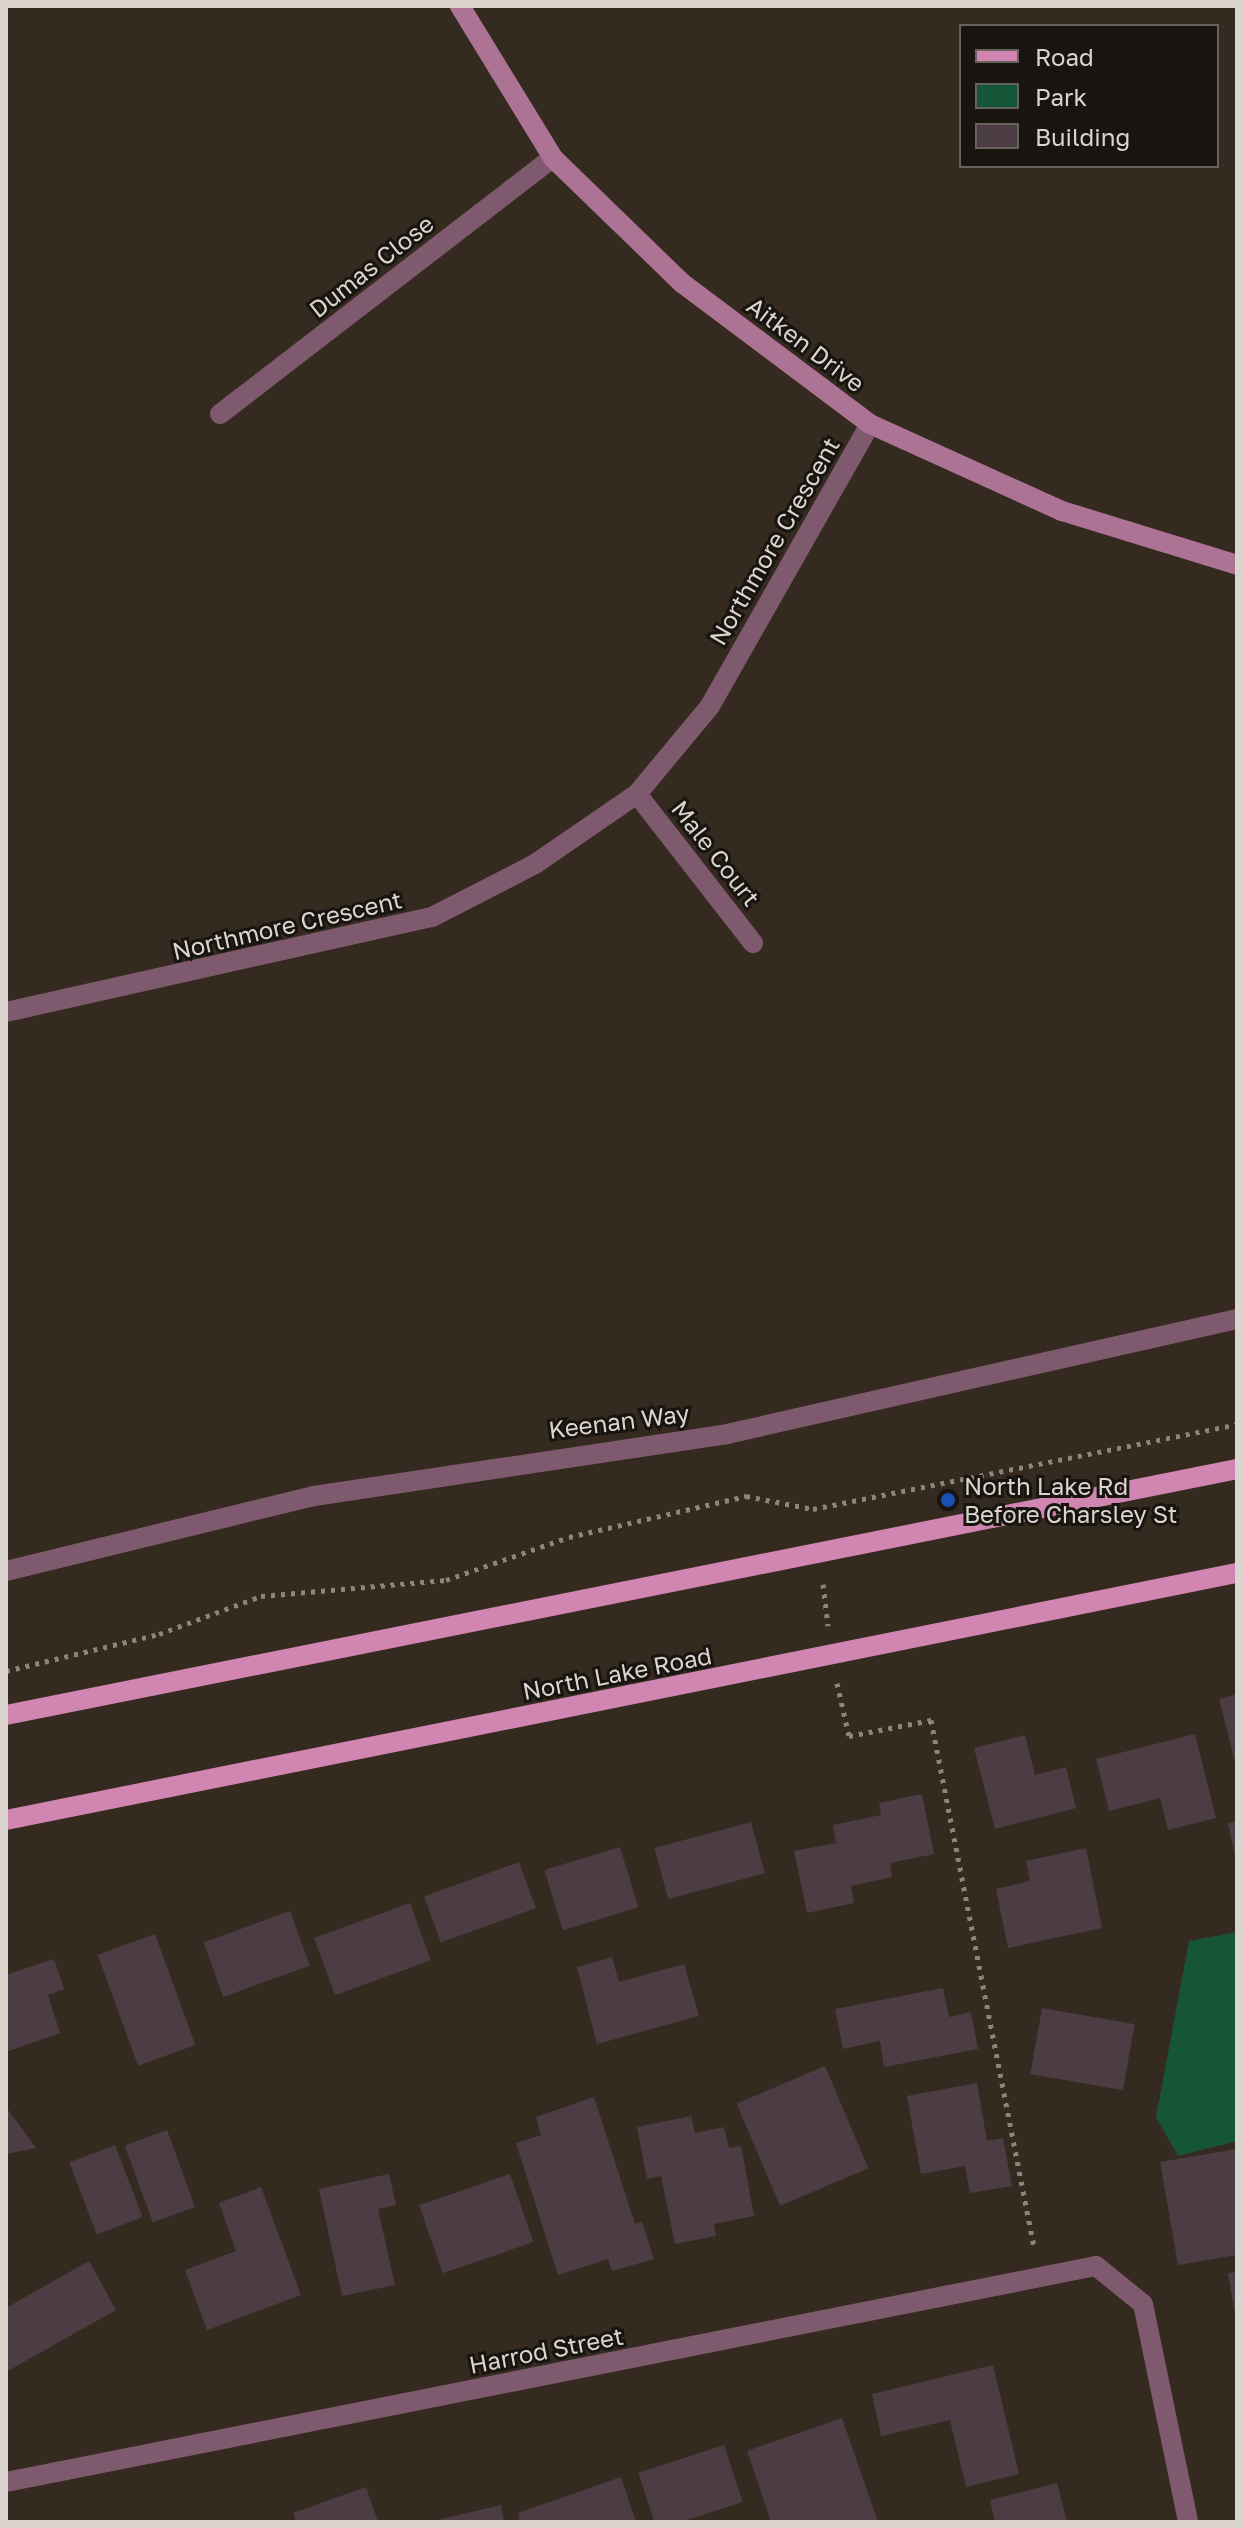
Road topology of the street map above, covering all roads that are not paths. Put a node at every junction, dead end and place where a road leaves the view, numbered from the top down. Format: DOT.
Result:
graph roads {
  1 [pos="460,6"];
  2 [pos="553,158"];
  3 [pos="220,414"];
  4 [pos="870,424"];
  5 [pos="1237,565"];
  6 [pos="637,794"];
  7 [pos="753,943"];
  8 [pos="6,1012"];
  9 [pos="1237,1319"];
  10 [pos="1237,1469"];
  11 [pos="6,1571"];
  12 [pos="1237,1573"];
  13 [pos="6,1715"];
  14 [pos="6,1820"];
  15 [pos="6,2482"];
  16 [pos="1188,2522"];
  1 -- 2 [label="street, Aitken Drive"];
  2 -- 3 [label="street, Dumas Close"];
  2 -- 4 [label="street, Aitken Drive"];
  4 -- 5 [label="street, Aitken Drive"];
  4 -- 6 [label="street, Northmore Crescent"];
  6 -- 7 [label="street, Male Court"];
  6 -- 8 [label="street, Northmore Crescent"];
  9 -- 11 [label="street, Keenan Way"];
  10 -- 13 [label="main road"];
  12 -- 14 [label="main road, North Lake Road"];
  15 -- 16 [label="street, Harrod Street"];
}
